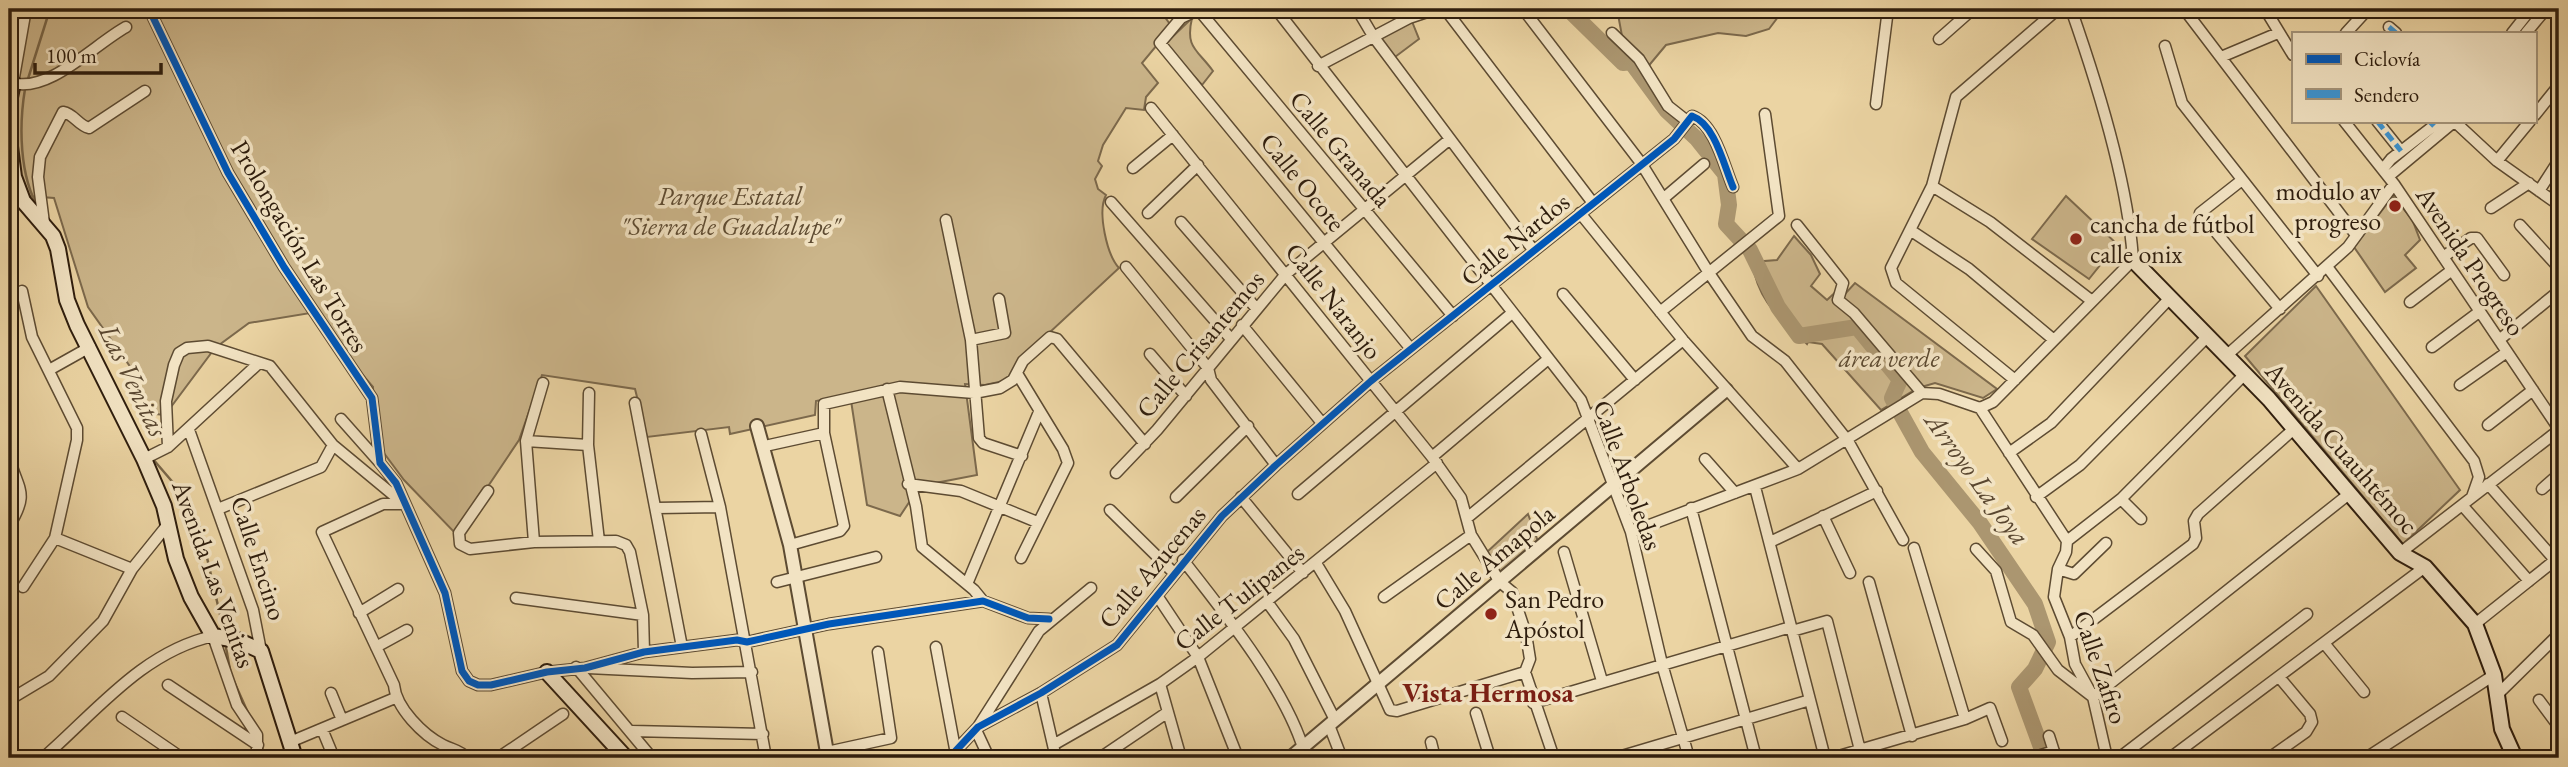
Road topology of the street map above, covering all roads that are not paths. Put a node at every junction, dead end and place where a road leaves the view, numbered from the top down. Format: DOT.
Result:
graph roads {
  1 [pos="26,9"];
  2 [pos="149,9"];
  3 [pos="1199,9"];
  4 [pos="1276,9"];
  5 [pos="1357,9"];
  6 [pos="1436,9"];
  7 [pos="1445,9"];
  8 [pos="1522,9"];
  9 [pos="1888,9"];
  10 [pos="1973,9"];
  11 [pos="2058,9"];
  12 [pos="2071,9"];
  13 [pos="2184,9"];
  14 [pos="2265,9"];
  15 [pos="2368,9"];
  16 [pos="2546,9"];
  17 [pos="2526,11"];
  18 [pos="1406,13"];
  19 [pos="125,27"];
  20 [pos="2347,32"];
  21 [pos="2513,32"];
  22 [pos="2527,32"];
  23 [pos="1612,33"];
  24 [pos="2278,33"];
  25 [pos="1373,36"];
  26 [pos="1939,39"];
  27 [pos="2165,46"];
  28 [pos="2292,54"];
  29 [pos="2221,57"];
  30 [pos="1318,66"];
  31 [pos="23,85"];
  32 [pos="2559,85"];
  33 [pos="145,91"];
  34 [pos="9,102"];
  35 [pos="1876,104"];
  36 [pos="1151,108"];
  37 [pos="1765,114"];
  38 [pos="2536,114"];
  39 [pos="2345,122"];
  40 [pos="2379,122"];
  41 [pos="2454,122"];
  42 [pos="2456,122"];
  43 [pos="2529,122"];
  44 [pos="1685,123"];
  45 [pos="2434,123"];
  46 [pos="1172,135"];
  47 [pos="9,139"];
  48 [pos="1450,139"];
  49 [pos="2401,151"];
  50 [pos="2559,160"];
  51 [pos="2497,161"];
  52 [pos="1641,163"];
  53 [pos="1704,164"];
  54 [pos="1198,166"];
  55 [pos="1133,169"];
  56 [pos="1404,176"];
  57 [pos="2389,176"];
  58 [pos="2242,180"];
  59 [pos="2529,183"];
  60 [pos="1932,186"];
  61 [pos="1733,187"];
  62 [pos="2539,191"];
  63 [pos="1664,198"];
  64 [pos="1111,202"];
  65 [pos="1593,203"];
  66 [pos="2559,205"];
  67 [pos="2491,208"];
  68 [pos="1364,209"];
  69 [pos="1148,213"];
  70 [pos="1580,213"];
  71 [pos="946,219"];
  72 [pos="1181,222"];
  73 [pos="1797,225"];
  74 [pos="2520,225"];
  75 [pos="44,227"];
  76 [pos="1910,230"];
  77 [pos="2356,235"];
  78 [pos="1324,242"];
  79 [pos="1534,251"];
  80 [pos="2443,257"];
  81 [pos="2133,260"];
  82 [pos="1126,267"];
  83 [pos="2328,268"];
  84 [pos="2559,268"];
  85 [pos="2452,270"];
  86 [pos="1709,273"];
  87 [pos="1286,274"];
  88 [pos="2504,275"];
  89 [pos="2318,276"];
  90 [pos="1491,286"];
  91 [pos="22,291"];
  92 [pos="2559,291"];
  93 [pos="1563,295"];
  94 [pos="2170,298"];
  95 [pos="999,299"];
  96 [pos="2092,301"];
  97 [pos="2410,302"];
  98 [pos="1256,308"];
  99 [pos="2280,309"];
  100 [pos="1660,312"];
  101 [pos="2479,312"];
  102 [pos="1512,313"];
  103 [pos="1452,316"];
  104 [pos="1242,325"];
  105 [pos="2208,336"];
  106 [pos="1231,339"];
  107 [pos="971,340"];
  108 [pos="1683,340"];
  109 [pos="2054,340"];
  110 [pos="2498,340"];
  111 [pos="90,347"];
  112 [pos="2432,347"];
  113 [pos="1411,349"];
  114 [pos="2507,352"];
  115 [pos="1150,354"];
  116 [pos="2226,356"];
  117 [pos="1547,360"];
  118 [pos="265,364"];
  119 [pos="1208,368"];
  120 [pos="49,370"];
  121 [pos="2245,374"];
  122 [pos="1018,375"];
  123 [pos="1635,380"];
  124 [pos="2015,380"];
  125 [pos="1371,381"];
  126 [pos="543,383"];
  127 [pos="2460,385"];
  128 [pos="887,389"];
  129 [pos="1726,390"];
  130 [pos="2533,390"];
  131 [pos="589,393"];
  132 [pos="974,393"];
  133 [pos="1922,393"];
  134 [pos="1186,396"];
  135 [pos="635,403"];
  136 [pos="1980,408"];
  137 [pos="1039,412"];
  138 [pos="1395,412"];
  139 [pos="1588,418"];
  140 [pos="341,419"];
  141 [pos="1322,424"];
  142 [pos="2488,425"];
  143 [pos="757,426"];
  144 [pos="1248,426"];
  145 [pos="2295,428"];
  146 [pos="2559,429"];
  147 [pos="188,430"];
  148 [pos="824,433"];
  149 [pos="701,434"];
  150 [pos="526,441"];
  151 [pos="1848,441"];
  152 [pos="1145,444"];
  153 [pos="333,445"];
  154 [pos="588,445"];
  155 [pos="765,446"];
  156 [pos="168,447"];
  157 [pos="2009,453"];
  158 [pos="1021,456"];
  159 [pos="148,458"];
  160 [pos="1705,458"];
  161 [pos="1434,460"];
  162 [pos="9,463"];
  163 [pos="380,463"];
  164 [pos="1276,465"];
  165 [pos="1798,469"];
  166 [pos="1116,473"];
  167 [pos="2559,474"];
  168 [pos="908,484"];
  169 [pos="2488,484"];
  170 [pos="1616,486"];
  171 [pos="1755,487"];
  172 [pos="2542,489"];
  173 [pos="488,491"];
  174 [pos="1877,491"];
  175 [pos="1735,493"];
  176 [pos="2349,494"];
  177 [pos="1298,495"];
  178 [pos="2036,496"];
  179 [pos="1176,497"];
  180 [pos="1241,497"];
  181 [pos="2472,497"];
  182 [pos="2121,499"];
  183 [pos="405,505"];
  184 [pos="2462,505"];
  185 [pos="1001,506"];
  186 [pos="720,507"];
  187 [pos="657,508"];
  188 [pos="1691,508"];
  189 [pos="218,509"];
  190 [pos="1110,510"];
  191 [pos="1823,516"];
  192 [pos="1467,518"];
  193 [pos="2141,519"];
  194 [pos="1037,522"];
  195 [pos="169,523"];
  196 [pos="9,526"];
  197 [pos="1630,532"];
  198 [pos="1471,535"];
  199 [pos="55,538"];
  200 [pos="1903,540"];
  201 [pos="598,541"];
  202 [pos="2067,541"];
  203 [pos="534,542"];
  204 [pos="1770,542"];
  205 [pos="2106,543"];
  206 [pos="790,545"];
  207 [pos="1914,548"];
  208 [pos="1976,550"];
  209 [pos="1564,552"];
  210 [pos="2400,553"];
  211 [pos="876,557"];
  212 [pos="1021,558"];
  213 [pos="2557,558"];
  214 [pos="1184,559"];
  215 [pos="1316,563"];
  216 [pos="2425,567"];
  217 [pos="132,569"];
  218 [pos="2058,569"];
  219 [pos="1174,573"];
  220 [pos="1303,573"];
  221 [pos="1850,573"];
  222 [pos="796,577"];
  223 [pos="2529,581"];
  224 [pos="777,582"];
  225 [pos="1500,582"];
  226 [pos="1869,582"];
  227 [pos="967,583"];
  228 [pos="23,587"];
  229 [pos="1091,588"];
  230 [pos="398,589"];
  231 [pos="1158,597"];
  232 [pos="1384,597"];
  233 [pos="516,598"];
  234 [pos="983,601"];
  235 [pos="1268,603"];
  236 [pos="359,613"];
  237 [pos="2307,614"];
  238 [pos="643,615"];
  239 [pos="1049,619"];
  240 [pos="2475,624"];
  241 [pos="807,628"];
  242 [pos="1236,628"];
  243 [pos="1791,629"];
  244 [pos="407,630"];
  245 [pos="2559,634"];
  246 [pos="221,637"];
  247 [pos="2070,637"];
  248 [pos="747,642"];
  249 [pos="2324,643"];
  250 [pos="1727,645"];
  251 [pos="376,647"];
  252 [pos="682,647"];
  253 [pos="936,647"];
  254 [pos="261,651"];
  255 [pos="644,652"];
  256 [pos="878,652"];
  257 [pos="1198,657"];
  258 [pos="1662,664"];
  259 [pos="580,668"];
  260 [pos="547,672"];
  261 [pos="752,672"];
  262 [pos="1525,673"];
  263 [pos="2494,675"];
  264 [pos="2279,677"];
  265 [pos="1602,681"];
  266 [pos="1377,683"];
  267 [pos="1160,684"];
  268 [pos="168,685"];
  269 [pos="2364,692"];
  270 [pos="331,693"];
  271 [pos="1041,693"];
  272 [pos="2498,694"];
  273 [pos="2093,697"];
  274 [pos="396,698"];
  275 [pos="9,699"];
  276 [pos="1810,700"];
  277 [pos="2539,700"];
  278 [pos="1533,703"];
  279 [pos="1168,712"];
  280 [pos="1476,713"];
  281 [pos="563,714"];
  282 [pos="122,717"];
  283 [pos="1746,718"];
  284 [pos="1965,719"];
  285 [pos="342,720"];
  286 [pos="1332,722"];
  287 [pos="2559,727"];
  288 [pos="321,729"];
  289 [pos="977,729"];
  290 [pos="632,731"];
  291 [pos="763,734"];
  292 [pos="1912,736"];
  293 [pos="2049,736"];
  294 [pos="1683,737"];
  295 [pos="2002,741"];
  296 [pos="290,742"];
  297 [pos="1431,742"];
  298 [pos="258,745"];
  299 [pos="1054,745"];
  300 [pos="1860,750"];
  301 [pos="1304,753"];
  302 [pos="827,755"];
  303 [pos="2051,755"];
  304 [pos="953,756"];
  305 [pos="1341,756"];
  306 [pos="43,758"];
  307 [pos="182,758"];
  308 [pos="257,758"];
  309 [pos="295,758"];
  310 [pos="334,758"];
  311 [pos="467,758"];
  312 [pos="498,758"];
  313 [pos="626,758"];
  314 [pos="652,758"];
  315 [pos="766,758"];
  316 [pos="989,758"];
  317 [pos="1056,758"];
  318 [pos="1100,758"];
  319 [pos="1181,758"];
  320 [pos="1238,758"];
  321 [pos="1290,758"];
  322 [pos="1435,758"];
  323 [pos="1490,758"];
  324 [pos="1554,758"];
  325 [pos="1615,758"];
  326 [pos="1689,758"];
  327 [pos="1756,758"];
  328 [pos="1825,758"];
  329 [pos="1832,758"];
  330 [pos="2031,758"];
  331 [pos="2108,758"];
  332 [pos="2119,758"];
  333 [pos="2170,758"];
  334 [pos="2269,758"];
  335 [pos="2366,758"];
  336 [pos="2515,758"];
  1 -- 31 [label="street"];
  2 -- 163 [label="street, Prolongación Las Torres"];
  3 -- 68 [label="street, Calle Granada"];
  3 -- 78 [label="street, Calle Ocote"];
  4 -- 30 [label="street, Calle Arboledas"];
  5 -- 25 [label="street"];
  6 -- 18 [label="street"];
  7 -- 65 [label="street"];
  8 -- 52 [label="street"];
  9 -- 35 [label="street"];
  10 -- 26 [label="street"];
  11 -- 60 [label="street"];
  12 -- 81 [label="street"];
  13 -- 29 [label="street"];
  14 -- 24 [label="street"];
  15 -- 20 [label="street"];
  16 -- 22 [label="street"];
  17 -- 21 [label="street"];
  18 -- 25 [label="street"];
  19 -- 31 [label="street"];
  23 -- 44 [label="street"];
  24 -- 28 [label="street"];
  24 -- 29 [label="street"];
  25 -- 30 [label="street"];
  25 -- 48 [label="street"];
  27 -- 58 [label="street"];
  29 -- 77 [label="street"];
  30 -- 56 [label="street, Calle Arboledas"];
  31 -- 34 [label="main road"];
  32 -- 38 [label="street"];
  33 -- 75 [label="street"];
  36 -- 46 [label="street, Calle Naranjo"];
  37 -- 86 [label="street"];
  39 -- 57 [label="street, Avenida Progreso"];
  40 -- 49 [label="street"];
  41 -- 57 [label="street"];
  42 -- 51 [label="street"];
  43 -- 51 [label="street"];
  44 -- 52 [label="street, Calle Nardos"];
  44 -- 61 [label="street"];
  45 -- 49 [label="street"];
  46 -- 54 [label="street, Calle Naranjo"];
  46 -- 55 [label="street"];
  47 -- 75 [label="main road, Avenida Las Venitas"];
  48 -- 56 [label="street, Calle Crisantemos"];
  48 -- 79 [label="street"];
  49 -- 57 [label="street"];
  50 -- 62 [label="street"];
  51 -- 59 [label="street"];
  52 -- 63 [label="street"];
  52 -- 65 [label="street, Calle Nardos"];
  53 -- 63 [label="street"];
  54 -- 69 [label="street"];
  54 -- 87 [label="street, Calle Naranjo"];
  56 -- 68 [label="street, Calle Crisantemos"];
  56 -- 90 [label="street, Calle Arboledas"];
  57 -- 77 [label="street"];
  57 -- 80 [label="street, Avenida Progreso"];
  58 -- 89 [label="street"];
  58 -- 99 [label="street"];
  59 -- 62 [label="street"];
  59 -- 67 [label="street"];
  60 -- 76 [label="street"];
  60 -- 96 [label="street"];
  62 -- 66 [label="street"];
  63 -- 86 [label="street"];
  64 -- 106 [label="street"];
  65 -- 70 [label="street, Calle Nardos"];
  68 -- 78 [label="street, Calle Crisantemos"];
  68 -- 103 [label="street, Calle Granada"];
  70 -- 79 [label="street, Calle Nardos"];
  70 -- 100 [label="street"];
  71 -- 107 [label="street"];
  72 -- 98 [label="street"];
  73 -- 133 [label="street"];
  74 -- 84 [label="street"];
  75 -- 111 [label="main road, Avenida Las Venitas"];
  76 -- 109 [label="street"];
  76 -- 124 [label="street"];
  77 -- 83 [label="street"];
  78 -- 87 [label="street, Calle Crisantemos"];
  78 -- 113 [label="street, Calle Ocote"];
  79 -- 90 [label="street, Calle Nardos"];
  80 -- 85 [label="street, Avenida Progreso"];
  80 -- 88 [label="street"];
  81 -- 94 [label="main road, Avenida Cuauhtémoc"];
  81 -- 96 [label="street"];
  82 -- 119 [label="street"];
  83 -- 89 [label="street"];
  83 -- 181 [label="street"];
  85 -- 97 [label="street"];
  85 -- 101 [label="street, Avenida Progreso"];
  86 -- 100 [label="street"];
  86 -- 151 [label="street"];
  87 -- 98 [label="street, Calle Crisantemos"];
  87 -- 125 [label="street, Calle Naranjo"];
  89 -- 99 [label="street"];
  90 -- 102 [label="street, Calle Arboledas"];
  90 -- 103 [label="street, Calle Nardos"];
  91 -- 120 [label="street"];
  92 -- 110 [label="street"];
  93 -- 123 [label="street"];
  94 -- 105 [label="main road, Avenida Cuauhtémoc"];
  94 -- 157 [label="street"];
  95 -- 107 [label="street"];
  96 -- 109 [label="street"];
  98 -- 104 [label="street, Calle Crisantemos"];
  99 -- 116 [label="street"];
  100 -- 108 [label="street"];
  101 -- 110 [label="street, Avenida Progreso"];
  101 -- 112 [label="street"];
  102 -- 117 [label="street, Calle Arboledas"];
  102 -- 138 [label="street"];
  103 -- 113 [label="street, Calle Nardos"];
  104 -- 106 [label="street, Calle Crisantemos"];
  104 -- 141 [label="street"];
  105 -- 116 [label="main road, Avenida Cuauhtémoc"];
  105 -- 178 [label="street"];
  106 -- 119 [label="street, Calle Crisantemos"];
  107 -- 132 [label="street"];
  108 -- 123 [label="street"];
  108 -- 129 [label="street"];
  109 -- 124 [label="street"];
  110 -- 114 [label="street, Avenida Progreso"];
  111 -- 120 [label="street"];
  111 -- 159 [label="main road, Avenida Las Venitas"];
  113 -- 125 [label="street, Calle Nardos"];
  114 -- 127 [label="street"];
  114 -- 130 [label="street, Avenida Progreso"];
  115 -- 134 [label="street"];
  116 -- 121 [label="main road, Avenida Cuauhtémoc"];
  117 -- 139 [label="street, Calle Arboledas"];
  117 -- 161 [label="street, Calle Tulipanes"];
  118 -- 147 [label="street"];
  118 -- 153 [label="street"];
  118 -- 156 [label="street"];
  119 -- 134 [label="street, Calle Crisantemos"];
  119 -- 144 [label="street"];
  120 -- 199 [label="street"];
  121 -- 145 [label="main road, Avenida Cuauhtémoc"];
  121 -- 182 [label="street"];
  122 -- 132 [label="street"];
  122 -- 137 [label="street"];
  122 -- 152 [label="street"];
  123 -- 139 [label="street"];
  124 -- 136 [label="street"];
  125 -- 138 [label="street, Calle Naranjo"];
  125 -- 141 [label="street, Calle Azucenas"];
  126 -- 150 [label="street"];
  128 -- 132 [label="street"];
  128 -- 148 [label="street"];
  128 -- 168 [label="street"];
  129 -- 165 [label="street"];
  129 -- 170 [label="street, Calle Amapola"];
  130 -- 142 [label="street"];
  130 -- 146 [label="street, Avenida Progreso"];
  131 -- 154 [label="street"];
  132 -- 158 [label="street"];
  133 -- 136 [label="street"];
  133 -- 151 [label="street"];
  134 -- 152 [label="street, Calle Crisantemos"];
  135 -- 187 [label="street"];
  136 -- 157 [label="street"];
  137 -- 158 [label="street"];
  137 -- 194 [label="street"];
  138 -- 161 [label="street, Calle Naranjo"];
  138 -- 177 [label="street"];
  139 -- 170 [label="street, Calle Arboledas"];
  139 -- 192 [label="street"];
  140 -- 163 [label="street"];
  141 -- 164 [label="street, Calle Azucenas"];
  143 -- 155 [label="street"];
  144 -- 164 [label="street"];
  144 -- 179 [label="street"];
  145 -- 176 [label="main road, Avenida Cuauhtémoc"];
  145 -- 247 [label="street"];
  146 -- 169 [label="street"];
  147 -- 156 [label="street"];
  147 -- 189 [label="street, Calle Encino"];
  148 -- 155 [label="street"];
  148 -- 206 [label="street"];
  149 -- 186 [label="street"];
  150 -- 154 [label="street"];
  150 -- 203 [label="street"];
  151 -- 165 [label="street"];
  151 -- 174 [label="street"];
  152 -- 166 [label="street, Calle Crisantemos"];
  153 -- 183 [label="street"];
  153 -- 189 [label="street"];
  154 -- 201 [label="street"];
  155 -- 206 [label="street"];
  156 -- 159 [label="street"];
  157 -- 178 [label="street"];
  158 -- 185 [label="street"];
  159 -- 195 [label="main road, Avenida Las Venitas"];
  160 -- 175 [label="street"];
  161 -- 192 [label="street, Calle Naranjo"];
  161 -- 215 [label="street, Calle Tulipanes"];
  162 -- 196 [label="street"];
  163 -- 183 [label="street, Prolongación Las Torres"];
  164 -- 180 [label="street, Calle Azucenas"];
  165 -- 171 [label="street"];
  167 -- 172 [label="street"];
  168 -- 185 [label="street"];
  168 -- 227 [label="street"];
  169 -- 181 [label="street"];
  169 -- 213 [label="street"];
  170 -- 197 [label="street, Calle Arboledas"];
  170 -- 225 [label="street, Calle Amapola"];
  171 -- 175 [label="street"];
  171 -- 204 [label="street"];
  173 -- 203 [label="street"];
  174 -- 191 [label="street"];
  174 -- 200 [label="street"];
  175 -- 188 [label="street"];
  176 -- 210 [label="main road, Avenida Cuauhtémoc"];
  176 -- 273 [label="street"];
  178 -- 202 [label="street"];
  180 -- 214 [label="street, Calle Azucenas"];
  180 -- 220 [label="street"];
  181 -- 184 [label="street"];
  182 -- 193 [label="street"];
  182 -- 202 [label="street"];
  183 -- 236 [label="street"];
  183 -- 260 [label="street, Prolongación Las Torres"];
  184 -- 210 [label="street"];
  184 -- 223 [label="street"];
  185 -- 194 [label="street"];
  185 -- 227 [label="street"];
  186 -- 187 [label="street"];
  186 -- 248 [label="street"];
  187 -- 252 [label="street"];
  188 -- 197 [label="street"];
  188 -- 250 [label="street"];
  189 -- 254 [label="street, Calle Encino"];
  190 -- 219 [label="street"];
  191 -- 204 [label="street"];
  191 -- 221 [label="street"];
  192 -- 198 [label="street, Calle Naranjo"];
  194 -- 212 [label="street"];
  195 -- 217 [label="street"];
  195 -- 246 [label="main road, Avenida Las Venitas"];
  197 -- 258 [label="street, Calle Arboledas"];
  198 -- 225 [label="street, Calle Naranjo"];
  198 -- 232 [label="street"];
  199 -- 217 [label="street"];
  199 -- 228 [label="street"];
  201 -- 203 [label="street"];
  201 -- 238 [label="street"];
  202 -- 218 [label="street, Calle Zafiro"];
  204 -- 243 [label="street"];
  205 -- 218 [label="street"];
  206 -- 222 [label="street"];
  207 -- 284 [label="street"];
  208 -- 273 [label="street"];
  209 -- 265 [label="street"];
  210 -- 216 [label="main road, Avenida Cuauhtémoc"];
  211 -- 222 [label="street"];
  213 -- 223 [label="street"];
  214 -- 219 [label="street, Calle Azucenas"];
  214 -- 242 [label="street"];
  215 -- 220 [label="street, Calle Tulipanes"];
  215 -- 266 [label="street"];
  216 -- 240 [label="main road, Avenida Cuauhtémoc"];
  216 -- 249 [label="street"];
  217 -- 275 [label="street"];
  218 -- 247 [label="street, Calle Zafiro"];
  219 -- 231 [label="street, Calle Azucenas"];
  220 -- 235 [label="street, Calle Tulipanes"];
  222 -- 224 [label="street"];
  222 -- 241 [label="street"];
  223 -- 240 [label="street"];
  225 -- 262 [label="street, Calle Naranjo"];
  225 -- 266 [label="street, Calle Amapola"];
  226 -- 292 [label="street"];
  227 -- 234 [label="street"];
  229 -- 239 [label="street"];
  230 -- 236 [label="street"];
  231 -- 257 [label="street"];
  231 -- 271 [label="street, Calle Azucenas"];
  233 -- 238 [label="street"];
  234 -- 239 [label="street"];
  234 -- 241 [label="street"];
  235 -- 242 [label="street, Calle Tulipanes"];
  235 -- 286 [label="street"];
  236 -- 251 [label="street"];
  237 -- 332 [label="street"];
  238 -- 255 [label="street"];
  239 -- 289 [label="street"];
  240 -- 263 [label="main road, Avenida Cuauhtémoc"];
  241 -- 248 [label="street"];
  241 -- 302 [label="street"];
  242 -- 257 [label="street, Calle Tulipanes"];
  242 -- 301 [label="street"];
  243 -- 250 [label="street"];
  243 -- 276 [label="street"];
  243 -- 300 [label="street"];
  244 -- 251 [label="street"];
  245 -- 272 [label="street"];
  246 -- 254 [label="main road, Calle Encino"];
  246 -- 298 [label="street, Avenida Las Venitas"];
  246 -- 306 [label="street"];
  247 -- 273 [label="street, Calle Zafiro"];
  248 -- 252 [label="street"];
  248 -- 261 [label="street"];
  249 -- 264 [label="street"];
  249 -- 269 [label="street"];
  250 -- 258 [label="street"];
  250 -- 283 [label="street"];
  251 -- 274 [label="street"];
  252 -- 255 [label="street"];
  253 -- 304 [label="street"];
  254 -- 296 [label="main road"];
  255 -- 259 [label="street"];
  256 -- 302 [label="street"];
  257 -- 267 [label="street, Calle Tulipanes"];
  257 -- 320 [label="street"];
  258 -- 265 [label="street"];
  258 -- 294 [label="street, Calle Arboledas"];
  259 -- 260 [label="street"];
  259 -- 261 [label="street"];
  259 -- 290 [label="street"];
  260 -- 313 [label="main road"];
  261 -- 291 [label="street"];
  262 -- 266 [label="street"];
  262 -- 278 [label="street, Calle Naranjo"];
  263 -- 272 [label="main road, Avenida Cuauhtémoc"];
  263 -- 335 [label="street"];
  264 -- 333 [label="street"];
  264 -- 334 [label="street"];
  265 -- 278 [label="street"];
  266 -- 286 [label="street, Calle Amapola"];
  267 -- 279 [label="street"];
  267 -- 299 [label="street, Calle Tulipanes"];
  268 -- 298 [label="street"];
  270 -- 285 [label="street"];
  271 -- 289 [label="street, Calle Azucenas"];
  271 -- 299 [label="street"];
  272 -- 336 [label="main road, Avenida Cuauhtémoc"];
  273 -- 331 [label="street, Calle Zafiro"];
  274 -- 285 [label="street"];
  274 -- 311 [label="street"];
  276 -- 283 [label="street"];
  276 -- 328 [label="street"];
  277 -- 287 [label="street"];
  278 -- 324 [label="street, Calle Naranjo"];
  279 -- 318 [label="street"];
  279 -- 319 [label="street"];
  280 -- 323 [label="street"];
  281 -- 312 [label="street"];
  282 -- 307 [label="street"];
  283 -- 294 [label="street"];
  283 -- 327 [label="street"];
  284 -- 292 [label="street"];
  284 -- 295 [label="street"];
  285 -- 288 [label="street"];
  286 -- 301 [label="street, Calle Amapola"];
  286 -- 305 [label="street"];
  288 -- 296 [label="street"];
  288 -- 310 [label="street"];
  289 -- 304 [label="street, Calle Azucenas"];
  289 -- 316 [label="street"];
  290 -- 291 [label="street"];
  290 -- 314 [label="street"];
  291 -- 315 [label="street"];
  292 -- 300 [label="street"];
  293 -- 303 [label="street"];
  294 -- 325 [label="street"];
  294 -- 326 [label="street, Calle Arboledas"];
  296 -- 309 [label="main road"];
  297 -- 322 [label="street"];
  298 -- 308 [label="street, Avenida Las Venitas"];
  299 -- 317 [label="street"];
  300 -- 329 [label="street"];
  301 -- 321 [label="street, Calle Amapola"];
  303 -- 330 [label="street"];
}
